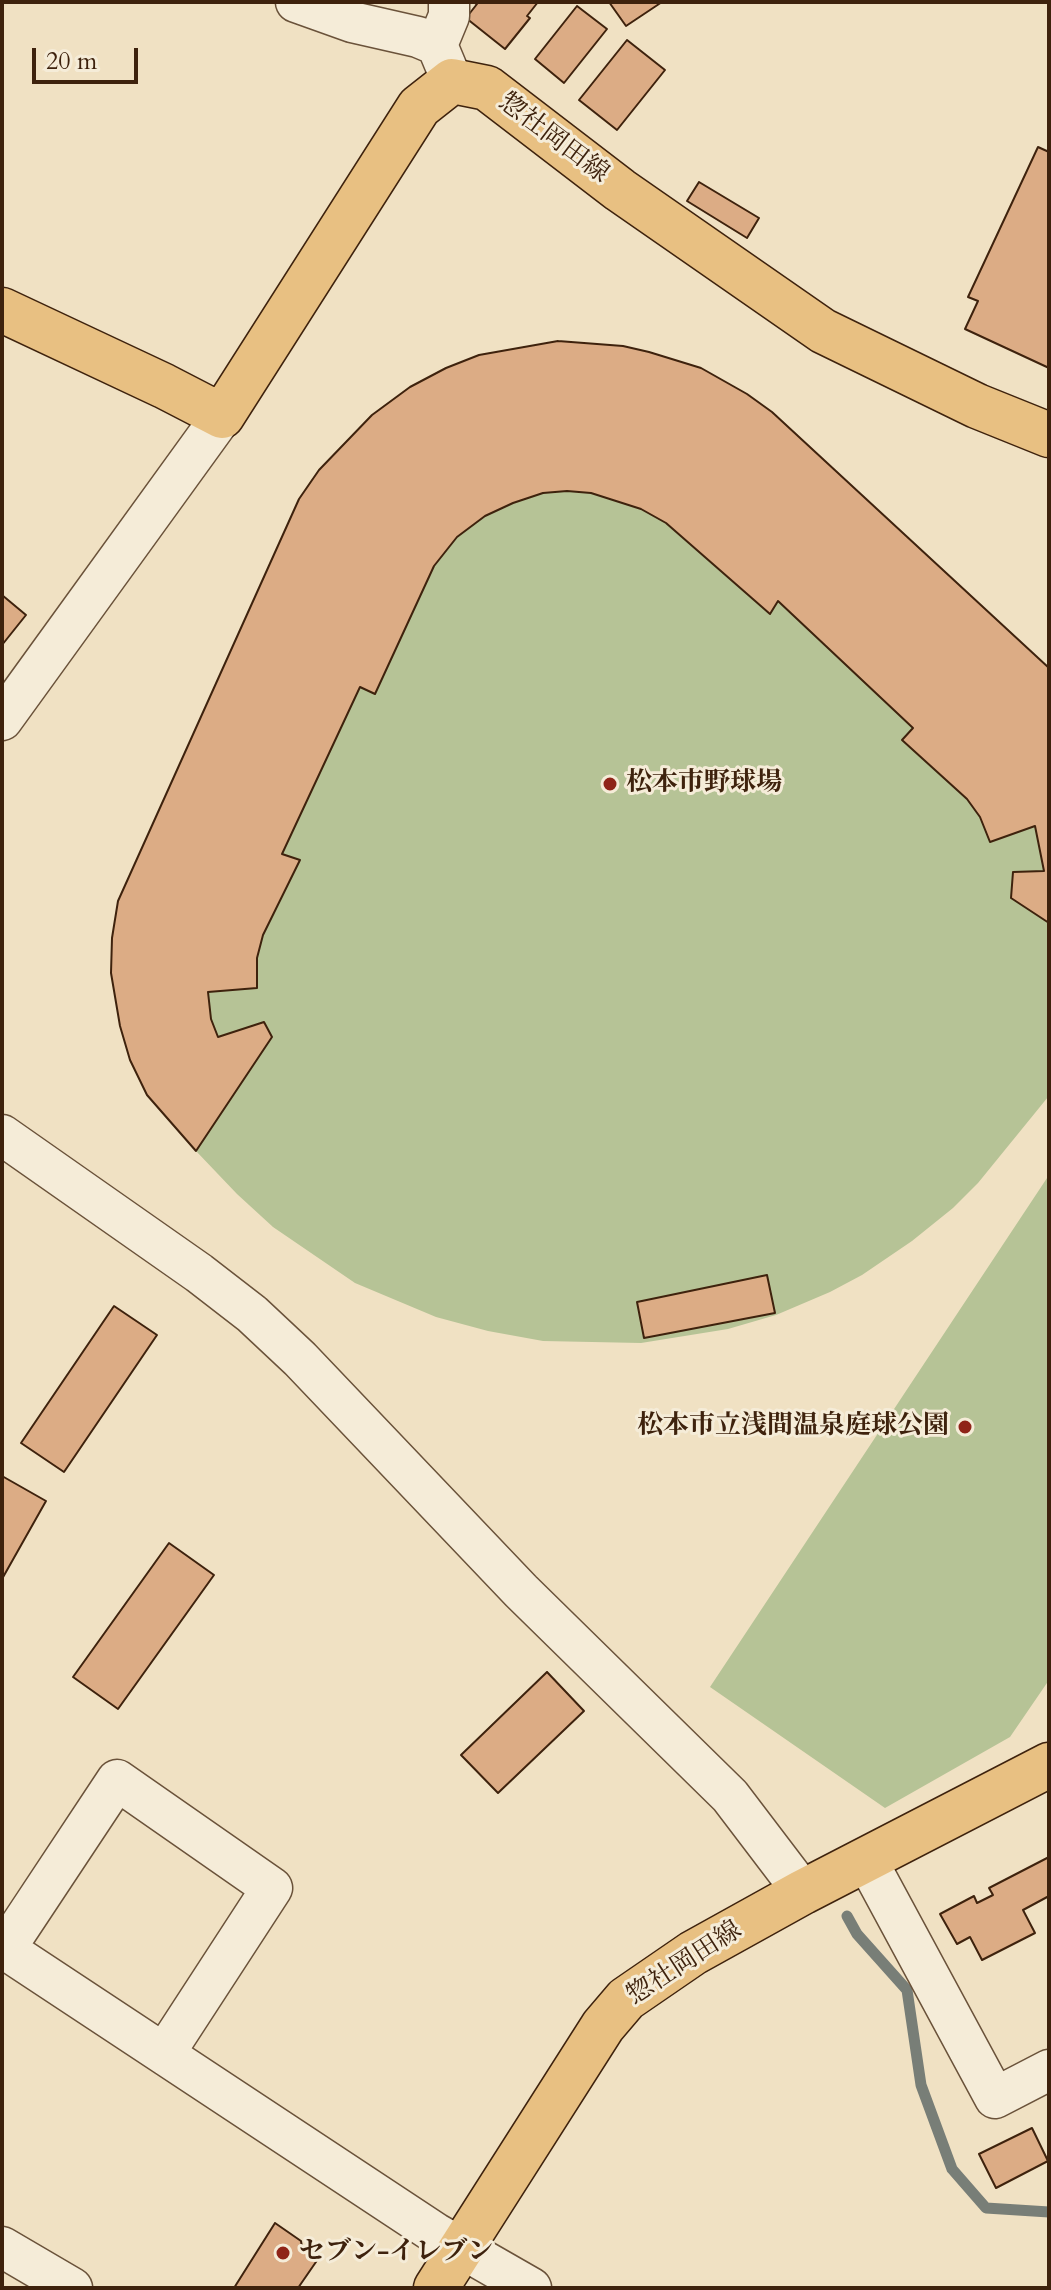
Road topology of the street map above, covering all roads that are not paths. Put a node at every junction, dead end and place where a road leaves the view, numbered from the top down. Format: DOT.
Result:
graph roads {
  1 [pos="296,2"];
  2 [pos="449,2"];
  3 [pos="445,63"];
  4 [pos="2,310"];
  5 [pos="222,416"];
  6 [pos="1049,435"];
  7 [pos="2,720"];
  8 [pos="2,1135"];
  9 [pos="1049,1765"];
  10 [pos="866,1859"];
  11 [pos="803,1892"];
  12 [pos="4,1948"];
  13 [pos="164,2054"];
  14 [pos="1049,2070"];
  15 [pos="2,2247"];
  16 [pos="461,2250"];
  17 [pos="72,2288"];
  18 [pos="436,2288"];
  19 [pos="531,2288"];
  1 -- 3 [label="street"];
  2 -- 3 [label="street"];
  3 -- 5 [label="main road"];
  3 -- 6 [label="main road, 惣社岡田線"];
  4 -- 5 [label="main road"];
  5 -- 7 [label="street"];
  8 -- 11 [label="street"];
  9 -- 10 [label="main road, 惣社岡田線"];
  10 -- 11 [label="main road, 惣社岡田線"];
  10 -- 14 [label="street"];
  11 -- 16 [label="main road, 惣社岡田線"];
  12 -- 13 [label="street"];
  12 -- 13 [label="street"];
  13 -- 16 [label="street"];
  15 -- 17 [label="street"];
  16 -- 18 [label="main road, 惣社岡田線"];
  16 -- 19 [label="street"];
}
